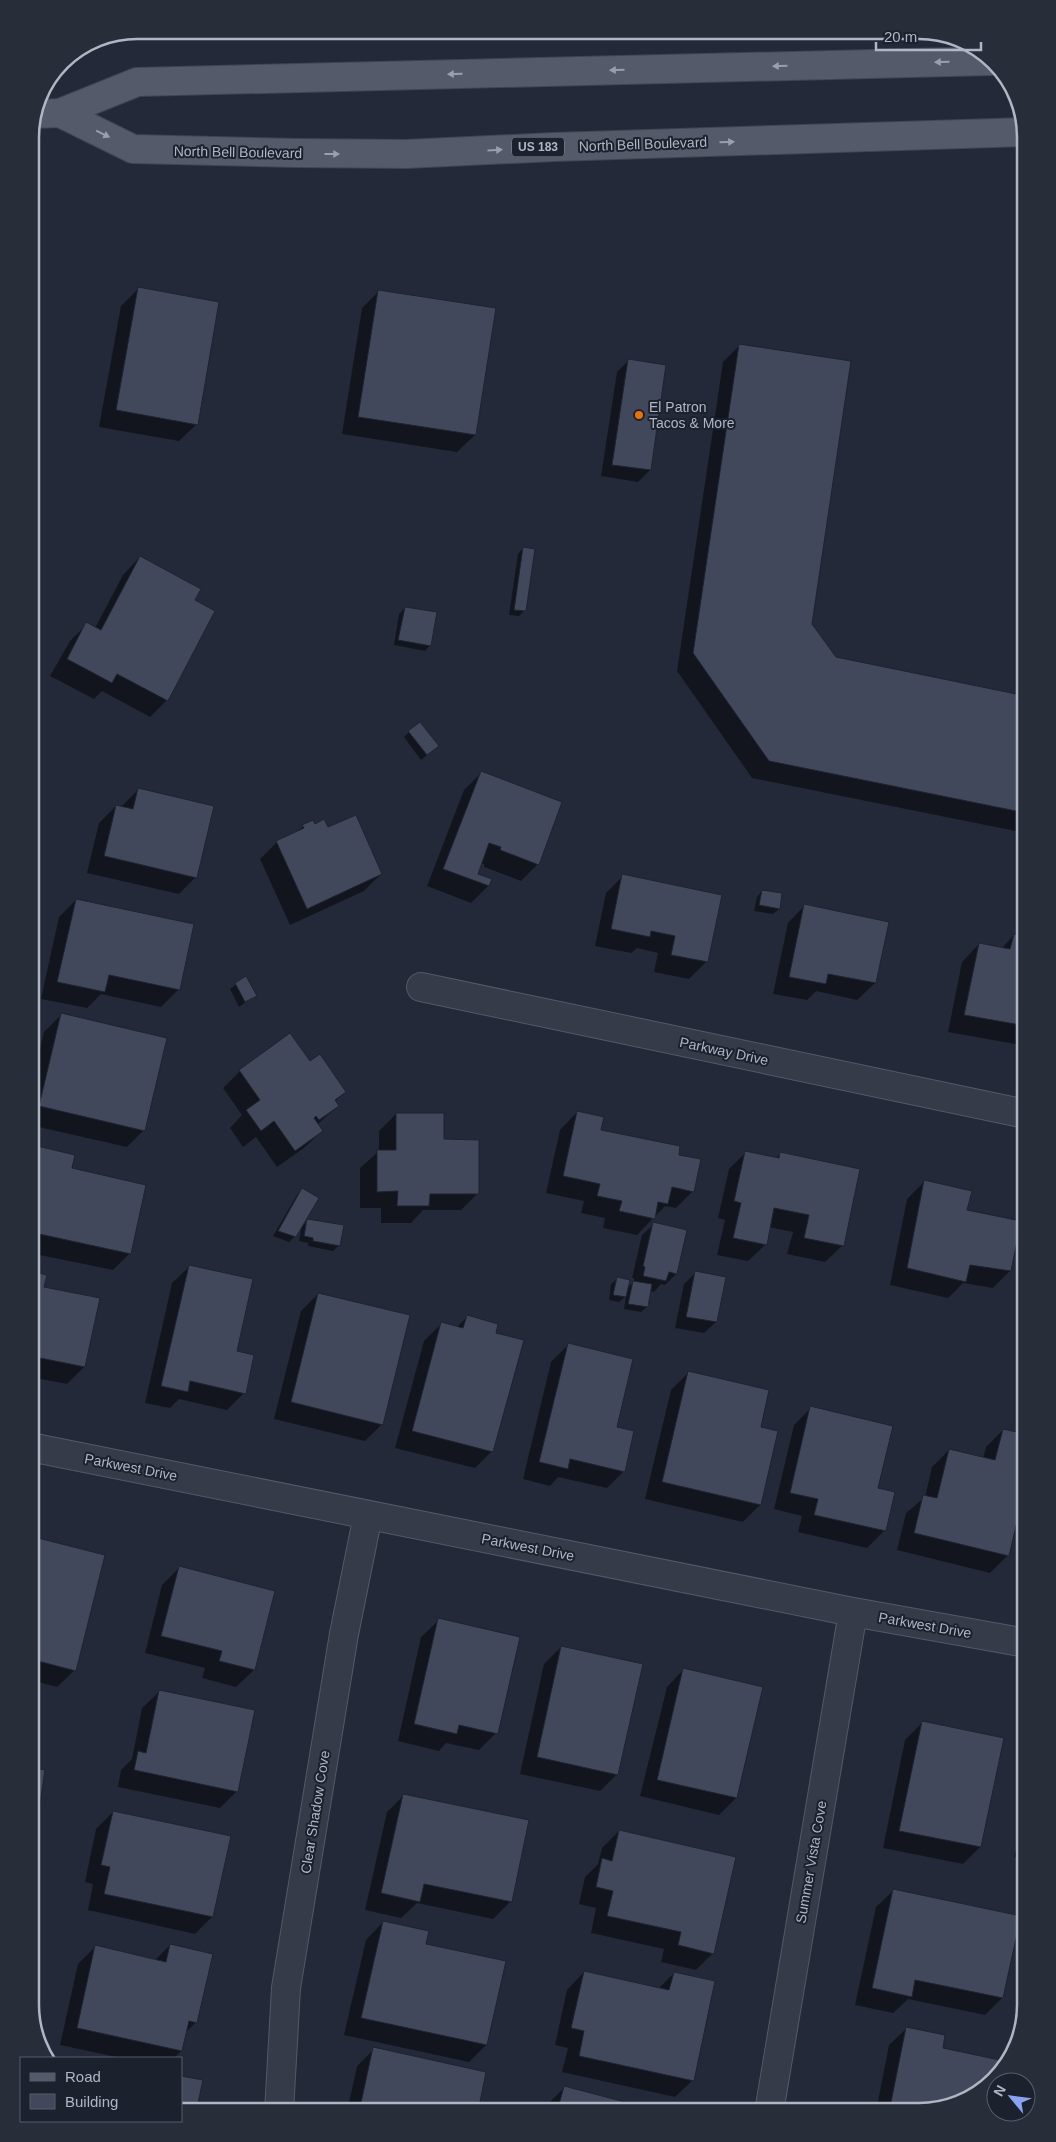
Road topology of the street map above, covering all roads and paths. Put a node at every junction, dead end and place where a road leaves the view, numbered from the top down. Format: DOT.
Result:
graph roads {
  1 [pos="981,60"];
  2 [pos="47,113"];
  3 [pos="1017,132"];
  4 [pos="421,988"];
  5 [pos="1017,1112"];
  6 [pos="39,1449"];
  7 [pos="368,1515"];
  8 [pos="853,1612"];
  9 [pos="1017,1641"];
  10 [pos="280,2103"];
  11 [pos="771,2103"];
  1 -- 2 [label="main road, North Bell Boulevard / US 183, one-way"];
  2 -- 3 [label="main road, North Bell Boulevard / US 183, one-way"];
  4 -- 5 [label="street, Parkway Drive"];
  6 -- 7 [label="street, Parkwest Drive"];
  7 -- 8 [label="street, Parkwest Drive"];
  7 -- 10 [label="street, Clear Shadow Cove"];
  8 -- 9 [label="street, Parkwest Drive"];
  8 -- 11 [label="street, Summer Vista Cove"];
}
